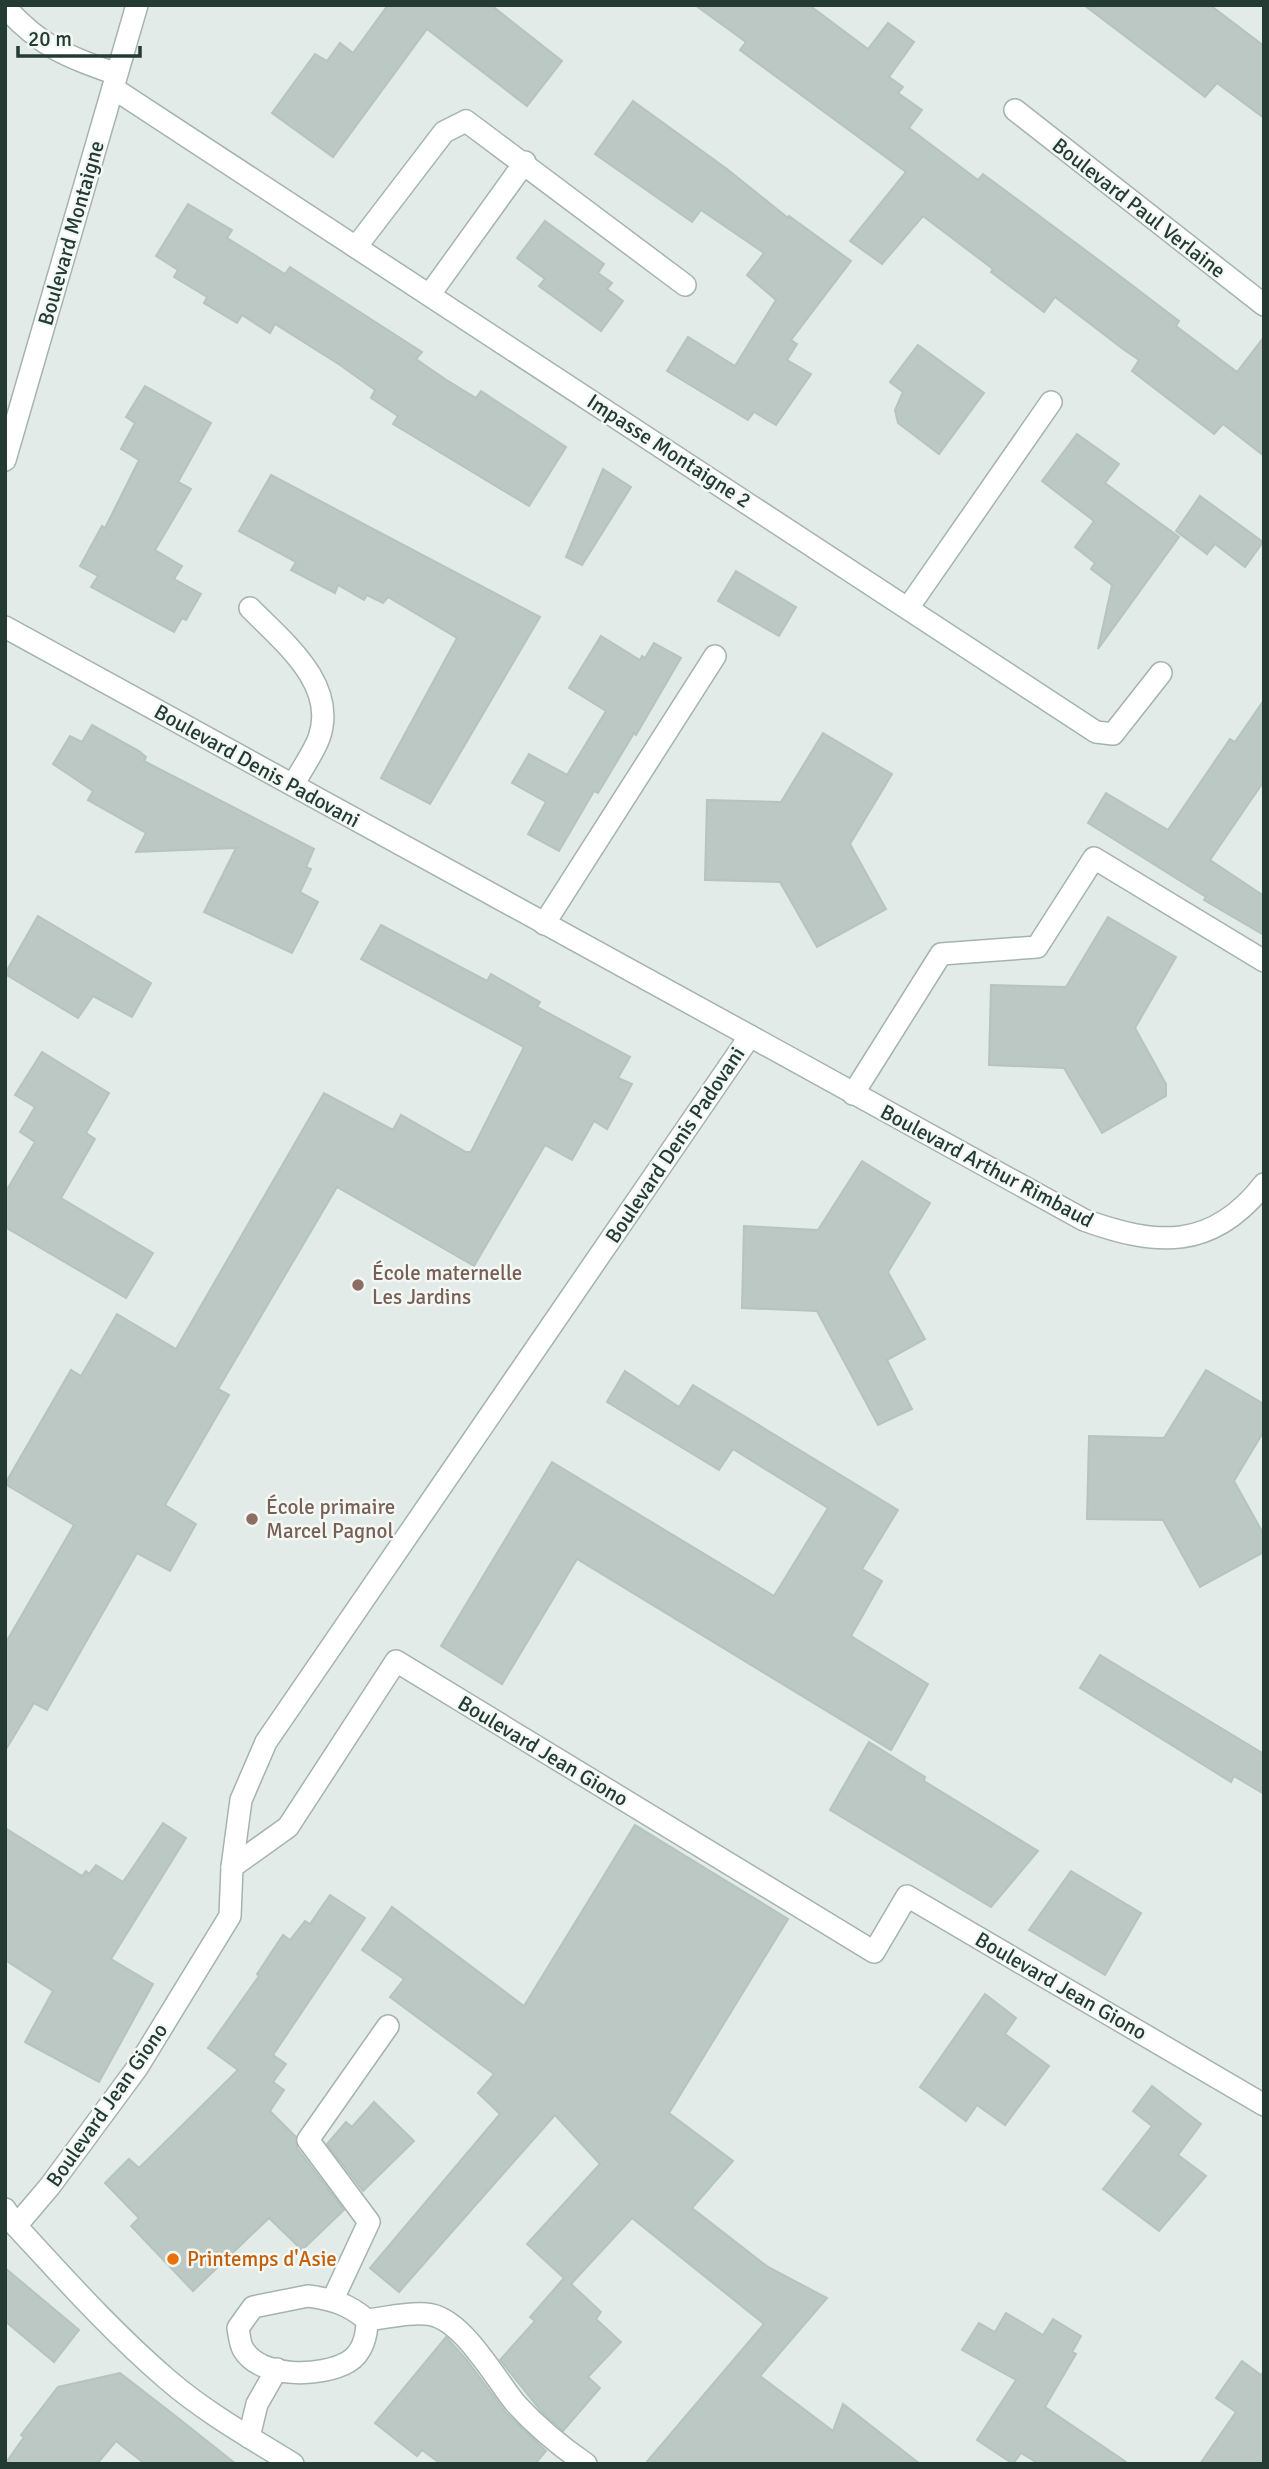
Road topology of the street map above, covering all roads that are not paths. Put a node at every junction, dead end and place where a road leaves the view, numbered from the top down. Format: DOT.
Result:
graph roads {
  1 [pos="137,5"];
  2 [pos="5,7"];
  3 [pos="114,81"];
  4 [pos="1014,110"];
  5 [pos="525,162"];
  6 [pos="356,247"];
  7 [pos="685,285"];
  8 [pos="430,294"];
  9 [pos="1264,305"];
  10 [pos="1051,402"];
  11 [pos="5,460"];
  12 [pos="250,608"];
  13 [pos="908,608"];
  14 [pos="5,627"];
  15 [pos="715,656"];
  16 [pos="1161,673"];
  17 [pos="292,785"];
  18 [pos="544,924"];
  19 [pos="1264,961"];
  20 [pos="750,1036"];
  21 [pos="853,1094"];
  22 [pos="1264,1184"];
  23 [pos="232,1867"];
  24 [pos="388,2026"];
  25 [pos="1264,2105"];
  26 [pos="11,2218"];
  27 [pos="333,2299"];
  28 [pos="367,2320"];
  29 [pos="277,2369"];
  30 [pos="249,2437"];
  31 [pos="282,2460"];
  32 [pos="586,2464"];
  1 -- 3 [label="street, Boulevard Montaigne"];
  2 -- 3 [label="street, Impasse Montaigne 2"];
  3 -- 6 [label="street, Impasse Montaigne 2"];
  3 -- 11 [label="street, Boulevard Montaigne"];
  4 -- 9 [label="street, Boulevard Paul Verlaine"];
  5 -- 6 [label="street"];
  5 -- 7 [label="street"];
  5 -- 8 [label="street"];
  6 -- 8 [label="street, Impasse Montaigne 2"];
  8 -- 13 [label="street, Impasse Montaigne 2"];
  10 -- 13 [label="street"];
  12 -- 17 [label="street"];
  13 -- 16 [label="street, Impasse Montaigne 2"];
  14 -- 17 [label="street, Boulevard Denis Padovani"];
  15 -- 18 [label="street"];
  17 -- 18 [label="street, Boulevard Denis Padovani"];
  18 -- 20 [label="street, Boulevard Denis Padovani"];
  19 -- 21 [label="street"];
  20 -- 21 [label="street, Boulevard Arthur Rimbaud"];
  20 -- 23 [label="street, Boulevard Denis Padovani"];
  21 -- 22 [label="street, Boulevard Arthur Rimbaud"];
  23 -- 25 [label="street, Boulevard Jean Giono"];
  23 -- 26 [label="street, Boulevard Jean Giono"];
  24 -- 27 [label="street"];
  26 -- 30 [label="street"];
  27 -- 28 [label="street"];
  27 -- 29 [label="street"];
  28 -- 29 [label="street"];
  28 -- 32 [label="street"];
  29 -- 30 [label="street"];
  30 -- 31 [label="street"];
}
